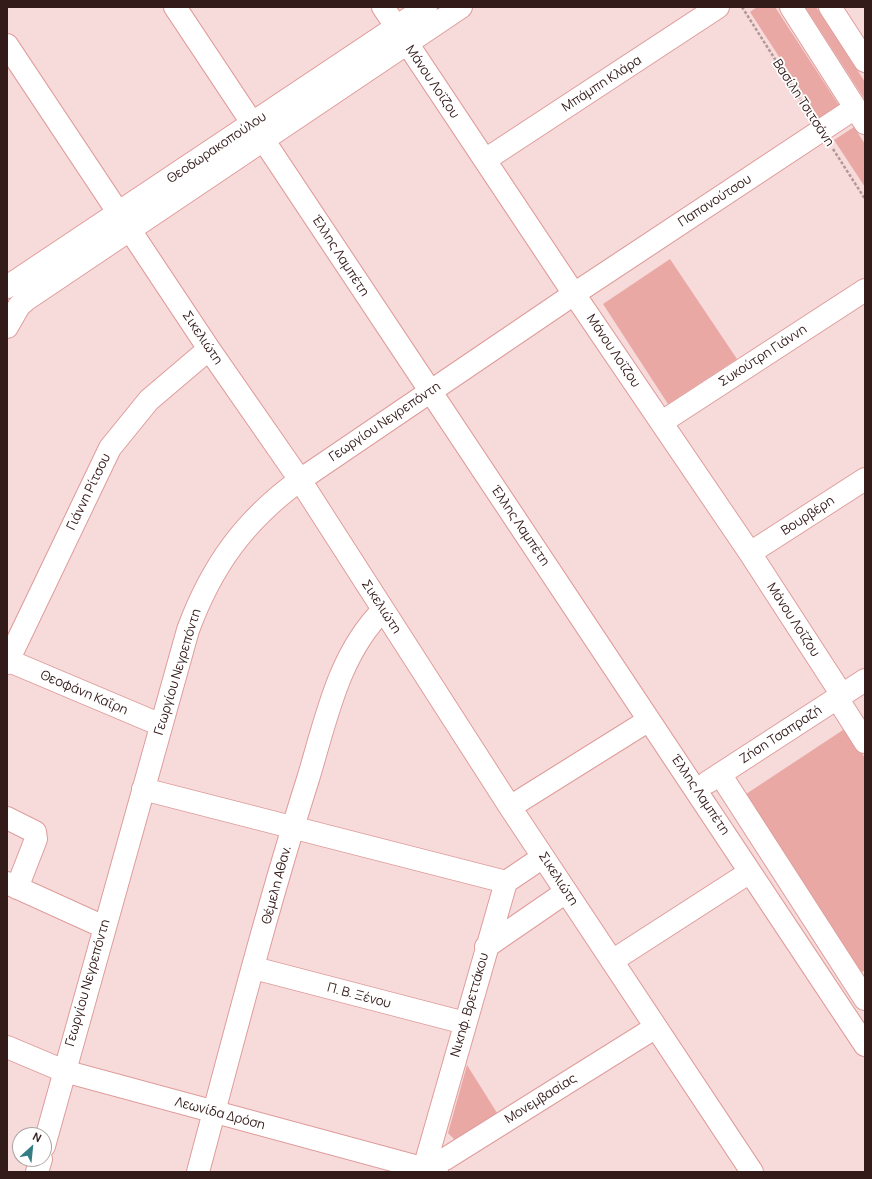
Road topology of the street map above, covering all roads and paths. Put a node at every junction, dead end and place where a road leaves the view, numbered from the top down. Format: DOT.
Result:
graph roads {
  1 [pos="175,7"];
  2 [pos="383,7"];
  3 [pos="426,7"];
  4 [pos="461,7"];
  5 [pos="718,7"];
  6 [pos="742,7"];
  7 [pos="790,7"];
  8 [pos="830,7"];
  9 [pos="401,35"];
  10 [pos="7,46"];
  11 [pos="865,61"];
  12 [pos="860,116"];
  13 [pos="821,131"];
  14 [pos="258,132"];
  15 [pos="485,160"];
  16 [pos="865,199"];
  17 [pos="124,220"];
  18 [pos="7,287"];
  19 [pos="865,290"];
  20 [pos="574,294"];
  21 [pos="7,327"];
  22 [pos="209,349"];
  23 [pos="429,391"];
  24 [pos="662,422"];
  25 [pos="865,479"];
  26 [pos="300,480"];
  27 [pos="750,553"];
  28 [pos="383,610"];
  29 [pos="7,661"];
  30 [pos="865,680"];
  31 [pos="839,696"];
  32 [pos="649,720"];
  33 [pos="161,725"];
  34 [pos="865,742"];
  35 [pos="720,774"];
  36 [pos="143,789"];
  37 [pos="697,789"];
  38 [pos="510,807"];
  39 [pos="7,818"];
  40 [pos="293,826"];
  41 [pos="543,858"];
  42 [pos="750,872"];
  43 [pos="506,882"];
  44 [pos="12,885"];
  45 [pos="566,892"];
  46 [pos="104,927"];
  47 [pos="486,947"];
  48 [pos="612,961"];
  49 [pos="254,968"];
  50 [pos="862,989"];
  51 [pos="835,1000"];
  52 [pos="465,1023"];
  53 [pos="656,1028"];
  54 [pos="865,1045"];
  55 [pos="7,1048"];
  56 [pos="64,1071"];
  57 [pos="214,1112"];
  58 [pos="49,1127"];
  59 [pos="428,1171"];
  60 [pos="198,1172"];
  61 [pos="752,1172"];
  1 -- 14 [label="street, Έλλης Λαμπέτη"];
  2 -- 9 [label="street, Μάνου Λοΐζου"];
  3 -- 9 [label="street"];
  4 -- 9 [label="street"];
  5 -- 15 [label="street, Μπάμπη Κλάρα"];
  6 -- 13 [label="path, Βασίλη Τσιτσάνη"];
  7 -- 12 [label="street"];
  8 -- 11 [label="street"];
  9 -- 14 [label="street"];
  9 -- 15 [label="street, Μάνου Λοΐζου"];
  10 -- 17 [label="street, Σικελιώτη"];
  12 -- 13 [label="street, Παπανούτσου"];
  13 -- 16 [label="path, Βασίλη Τσιτσάνη"];
  13 -- 20 [label="street, Παπανούτσου"];
  14 -- 17 [label="street"];
  14 -- 23 [label="street, Έλλης Λαμπέτη"];
  15 -- 20 [label="street, Μάνου Λοΐζου"];
  17 -- 18 [label="street"];
  17 -- 21 [label="street"];
  17 -- 22 [label="street, Σικελιώτη"];
  19 -- 24 [label="street, Συκούτρη Γιάννη"];
  20 -- 23 [label="street, Γεωργίου Νεγρεπόντη"];
  20 -- 24 [label="street, Μάνου Λοΐζου"];
  22 -- 26 [label="street, Σικελιώτη"];
  22 -- 29 [label="street, Γιάννη Ρίτσου"];
  23 -- 26 [label="street, Γεωργίου Νεγρεπόντη"];
  23 -- 32 [label="street, Έλλης Λαμπέτη"];
  24 -- 27 [label="street, Μάνου Λοΐζου"];
  25 -- 27 [label="street, Βουρβέρη"];
  26 -- 28 [label="street, Σικελιώτη"];
  26 -- 33 [label="street, Γεωργίου Νεγρεπόντη"];
  27 -- 31 [label="street, Μάνου Λοΐζου"];
  28 -- 38 [label="street, Σικελιώτη"];
  28 -- 40 [label="street, Θέμελη Αθαν."];
  29 -- 33 [label="street, Θεοφάνη Καΐρη"];
  30 -- 31 [label="street, Ζήση Τσαπραζή"];
  31 -- 34 [label="street, Μάνου Λοΐζου"];
  31 -- 35 [label="street, Ζήση Τσαπραζή"];
  32 -- 37 [label="street, Έλλης Λαμπέτη"];
  32 -- 38 [label="street"];
  33 -- 36 [label="street, Γεωργίου Νεγρεπόντη"];
  35 -- 37 [label="street, Ζήση Τσαπραζή"];
  35 -- 50 [label="street"];
  36 -- 40 [label="street"];
  36 -- 46 [label="street, Γεωργίου Νεγρεπόντη"];
  37 -- 42 [label="street, Έλλης Λαμπέτη"];
  38 -- 41 [label="street, Σικελιώτη"];
  39 -- 44 [label="street"];
  40 -- 43 [label="street"];
  40 -- 49 [label="street, Θέμελη Αθαν."];
  41 -- 43 [label="street"];
  41 -- 45 [label="street, Σικελιώτη"];
  42 -- 48 [label="street"];
  42 -- 51 [label="street, Έλλης Λαμπέτη"];
  43 -- 47 [label="street, Νικηφ. Βρεττάκου"];
  44 -- 46 [label="street"];
  45 -- 47 [label="street"];
  45 -- 48 [label="street, Σικελιώτη"];
  46 -- 56 [label="street, Γεωργίου Νεγρεπόντη"];
  47 -- 52 [label="street, Νικηφ. Βρεττάκου"];
  48 -- 53 [label="street, Σικελιώτη"];
  49 -- 52 [label="street, Π. Β. Ξένου"];
  49 -- 57 [label="street, Θέμελη Αθαν."];
  50 -- 51 [label="street"];
  51 -- 54 [label="street, Έλλης Λαμπέτη"];
  52 -- 59 [label="street, Νικηφ. Βρεττάκου"];
  53 -- 59 [label="street, Μονεμβασίας"];
  53 -- 61 [label="street, Σικελιώτη"];
  55 -- 56 [label="street, Λεωνίδα Δρόση"];
  56 -- 57 [label="street, Λεωνίδα Δρόση"];
  56 -- 58 [label="street, Γεωργίου Νεγρεπόντη"];
  57 -- 59 [label="street, Λεωνίδα Δρόση"];
  57 -- 60 [label="street, Θέμελη Αθαν."];
}
